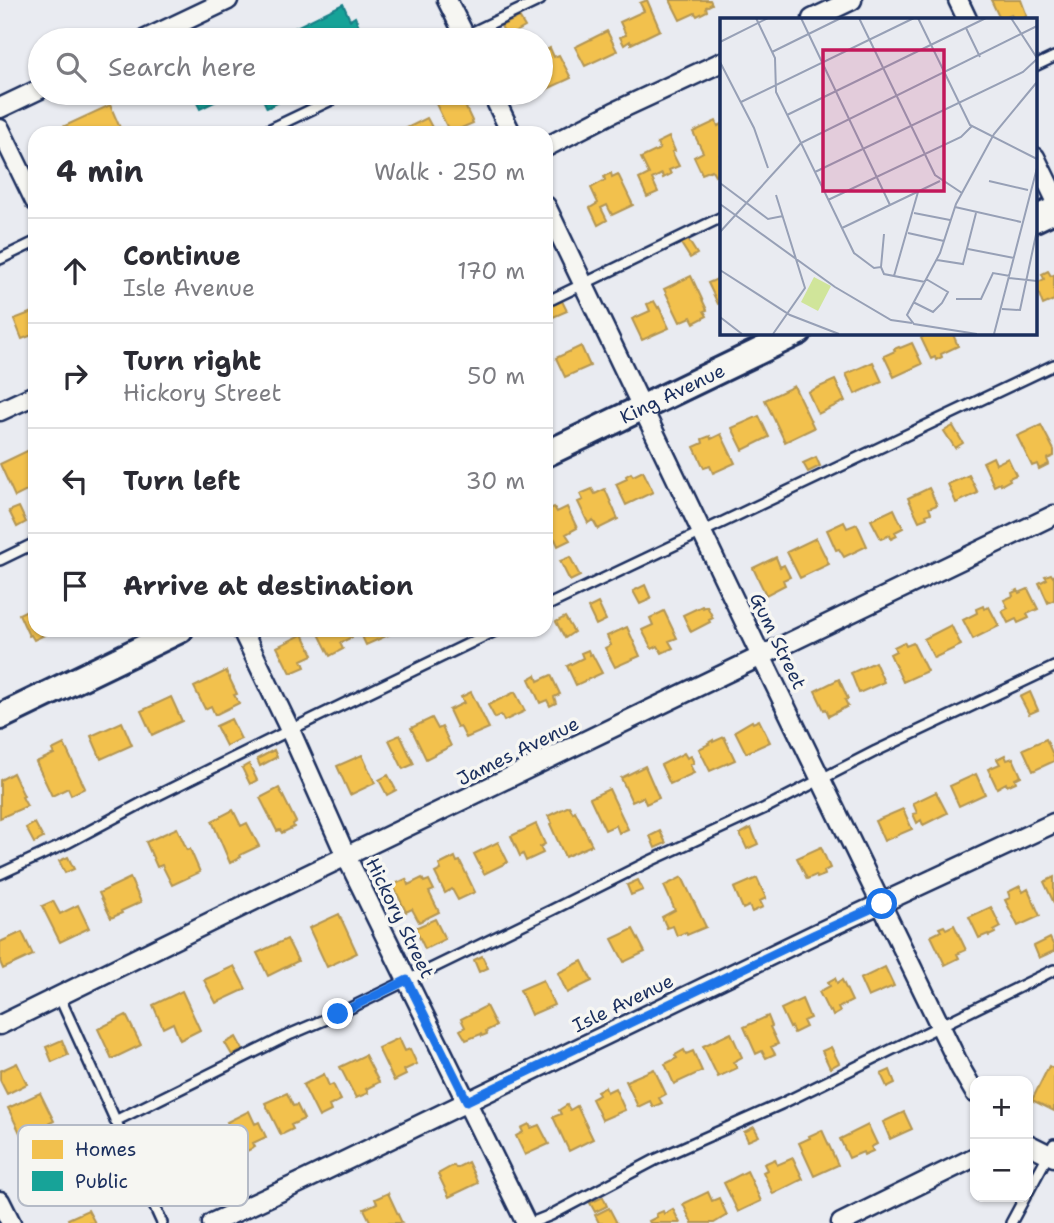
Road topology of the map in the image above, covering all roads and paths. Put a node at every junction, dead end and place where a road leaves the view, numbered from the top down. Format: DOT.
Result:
graph roads {
  1 [pos="228,0"];
  2 [pos="447,0"];
  3 [pos="540,0"];
  4 [pos="852,0"];
  5 [pos="958,0"];
  6 [pos="814,18"];
  7 [pos="967,18"];
  8 [pos="169,28"];
  9 [pos="458,28"];
  10 [pos="484,28"];
  11 [pos="1054,57"];
  12 [pos="720,63"];
  13 [pos="1036,66"];
  14 [pos="28,95"];
  15 [pos="321,105"];
  16 [pos="498,105"];
  17 [pos="0,108"];
  18 [pos="277,126"];
  19 [pos="508,126"];
  20 [pos="0,128"];
  21 [pos="553,144"];
  22 [pos="1036,159"];
  23 [pos="28,186"];
  24 [pos="1054,196"];
  25 [pos="1054,210"];
  26 [pos="720,218"];
  27 [pos="1036,219"];
  28 [pos="553,220"];
  29 [pos="28,245"];
  30 [pos="0,259"];
  31 [pos="583,284"];
  32 [pos="553,299"];
  33 [pos="795,334"];
  34 [pos="1054,365"];
  35 [pos="28,398"];
  36 [pos="642,408"];
  37 [pos="0,411"];
  38 [pos="553,451"];
  39 [pos="1054,515"];
  40 [pos="702,531"];
  41 [pos="28,546"];
  42 [pos="0,560"];
  43 [pos="553,604"];
  44 [pos="166,637"];
  45 [pos="245,637"];
  46 [pos="483,637"];
  47 [pos="761,656"];
  48 [pos="1054,667"];
  49 [pos="0,717"];
  50 [pos="290,730"];
  51 [pos="821,778"];
  52 [pos="1054,823"];
  53 [pos="346,856"];
  54 [pos="0,874"];
  55 [pos="882,904"];
  56 [pos="1054,970"];
  57 [pos="407,980"];
  58 [pos="59,996"];
  59 [pos="0,1025"];
  60 [pos="940,1025"];
  61 [pos="970,1084"];
  62 [pos="467,1101"];
  63 [pos="116,1121"];
  64 [pos="118,1125"];
  65 [pos="1033,1146"];
  66 [pos="1052,1152"];
  67 [pos="970,1159"];
  68 [pos="1033,1184"];
  69 [pos="0,1201"];
  70 [pos="1022,1202"];
  71 [pos="154,1206"];
  72 [pos="11,1223"];
  73 [pos="162,1223"];
  74 [pos="212,1223"];
  75 [pos="528,1223"];
  76 [pos="841,1223"];
  77 [pos="1011,1223"];
  1 -- 8 [label="street"];
  2 -- 9 [label="street"];
  3 -- 10 [label="lane"];
  4 -- 6 [label="street"];
  5 -- 7 [label="street"];
  11 -- 13 [label="lane"];
  12 -- 21 [label="street"];
  14 -- 17 [label="street"];
  15 -- 18 [label="lane"];
  16 -- 19 [label="street"];
  20 -- 23 [label="street"];
  22 -- 24 [label="street"];
  25 -- 27 [label="street"];
  26 -- 31 [label="lane"];
  28 -- 31 [label="street, Gum Street"];
  29 -- 30 [label="lane"];
  31 -- 32 [label="lane"];
  31 -- 36 [label="street, Gum Street"];
  33 -- 36 [label="street, King Avenue"];
  34 -- 40 [label="lane"];
  35 -- 37 [label="street"];
  36 -- 38 [label="street, King Avenue"];
  36 -- 40 [label="street, Gum Street"];
  39 -- 47 [label="street, James Avenue"];
  40 -- 43 [label="lane"];
  40 -- 47 [label="street, Gum Street"];
  41 -- 42 [label="lane"];
  44 -- 49 [label="street"];
  45 -- 50 [label="street, Hickory Street"];
  46 -- 50 [label="lane"];
  47 -- 51 [label="street, Gum Street"];
  47 -- 53 [label="street, James Avenue"];
  48 -- 51 [label="lane"];
  50 -- 53 [label="street, Hickory Street"];
  50 -- 54 [label="lane"];
  51 -- 55 [label="street, Gum Street"];
  51 -- 57 [label="lane"];
  52 -- 55 [label="street, Isle Avenue"];
  53 -- 57 [label="street, Hickory Street"];
  53 -- 58 [label="street, James Avenue"];
  55 -- 60 [label="street, Gum Street"];
  55 -- 62 [label="street, Isle Avenue"];
  56 -- 60 [label="lane"];
  57 -- 62 [label="street, Hickory Street"];
  57 -- 63 [label="lane"];
  58 -- 59 [label="street, James Avenue"];
  58 -- 63 [label="lane"];
  60 -- 61 [label="street, Gum Street"];
  60 -- 75 [label="lane"];
  62 -- 74 [label="street, Isle Avenue"];
  62 -- 75 [label="street, Hickory Street"];
  63 -- 64 [label="lane"];
  65 -- 66 [label="street"];
  66 -- 68 [label="lane"];
  67 -- 76 [label="street"];
  69 -- 72 [label="street"];
  70 -- 77 [label="lane"];
  71 -- 73 [label="lane"];
}
